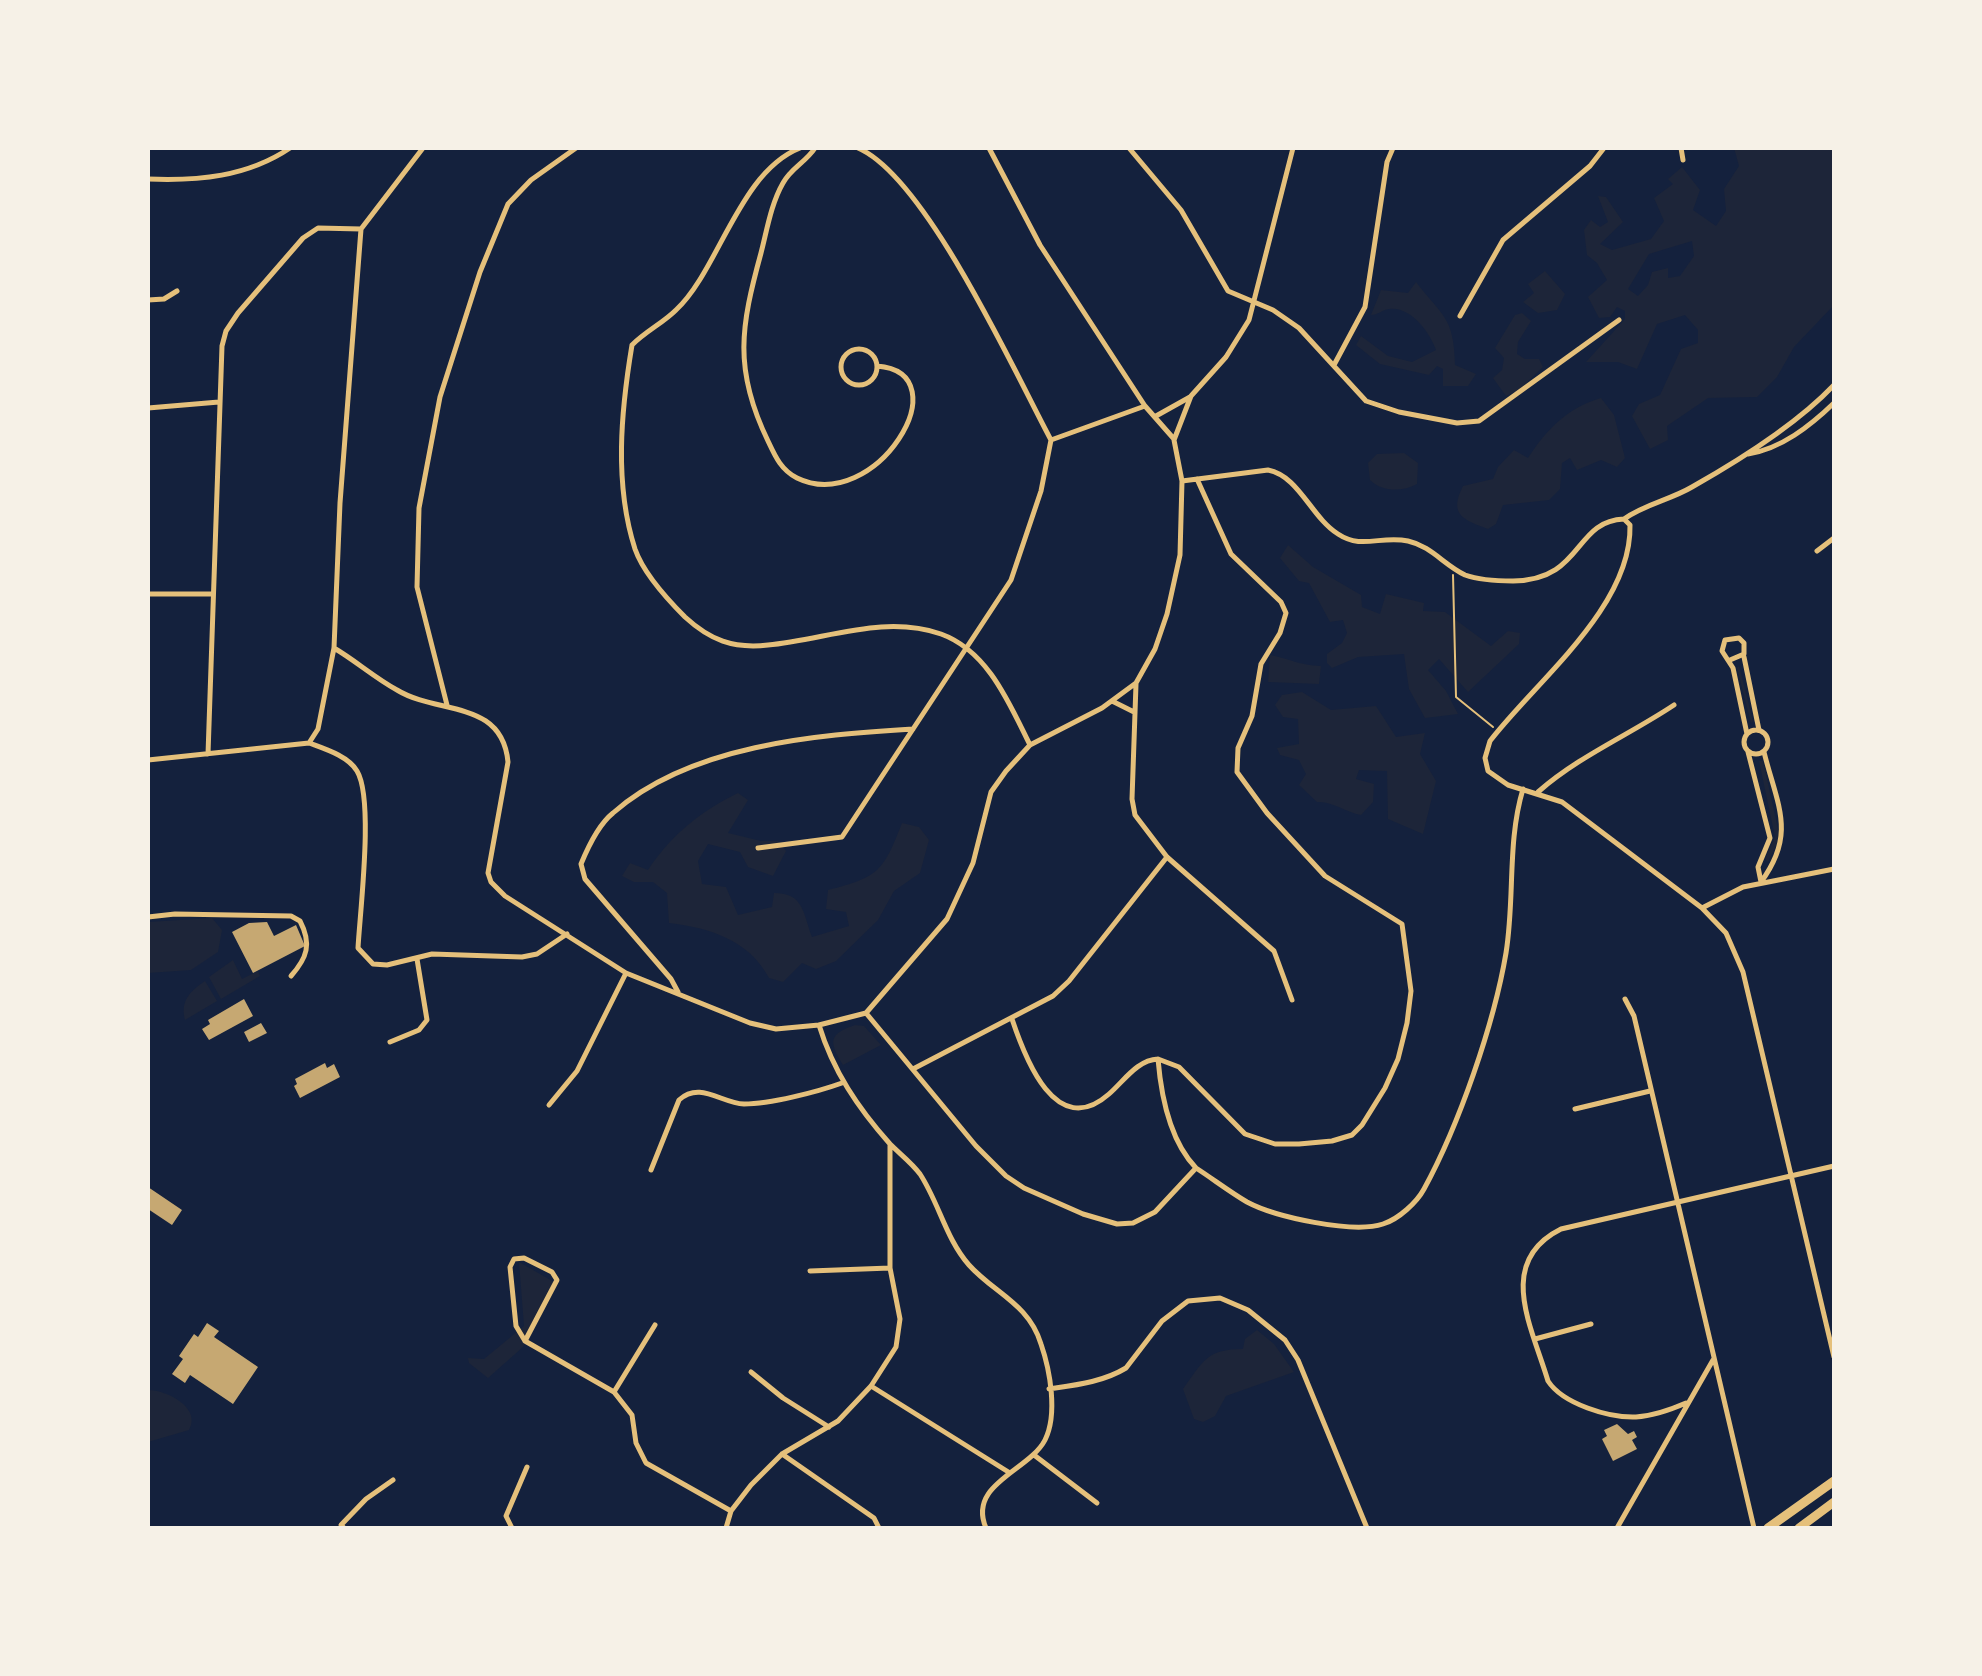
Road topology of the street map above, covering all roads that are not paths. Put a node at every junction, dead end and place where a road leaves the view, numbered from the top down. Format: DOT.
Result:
graph roads {
  1 [pos="290,148"];
  2 [pos="423,148"];
  3 [pos="576,148"];
  4 [pos="800,148"];
  5 [pos="815,148"];
  6 [pos="858,148"];
  7 [pos="989,148"];
  8 [pos="1129,148"];
  9 [pos="1393,148"];
  10 [pos="1604,148"];
  11 [pos="1681,148"];
  12 [pos="1291,150"];
  13 [pos="1683,160"];
  14 [pos="148,179"];
  15 [pos="361,229"];
  16 [pos="177,291"];
  17 [pos="148,300"];
  18 [pos="1254,300"];
  19 [pos="1460,316"];
  20 [pos="1619,320"];
  21 [pos="1334,365"];
  22 [pos="877,366"];
  23 [pos="1834,385"];
  24 [pos="1191,396"];
  25 [pos="219,402"];
  26 [pos="1834,403"];
  27 [pos="1145,406"];
  28 [pos="148,408"];
  29 [pos="1156,416"];
  30 [pos="1051,440"];
  31 [pos="1174,440"];
  32 [pos="1747,455"];
  33 [pos="1197,479"];
  34 [pos="1182,481"];
  35 [pos="1624,519"];
  36 [pos="1834,538"];
  37 [pos="1817,551"];
  38 [pos="148,594"];
  39 [pos="213,594"];
  40 [pos="334,648"];
  41 [pos="968,648"];
  42 [pos="1744,654"];
  43 [pos="1730,660"];
  44 [pos="1136,683"];
  45 [pos="1113,701"];
  46 [pos="447,705"];
  47 [pos="1674,705"];
  48 [pos="1134,712"];
  49 [pos="913,729"];
  50 [pos="1759,730"];
  51 [pos="1747,734"];
  52 [pos="309,743"];
  53 [pos="1030,745"];
  54 [pos="1748,752"];
  55 [pos="1764,752"];
  56 [pos="208,754"];
  57 [pos="148,760"];
  58 [pos="1523,789"];
  59 [pos="1538,792"];
  60 [pos="758,848"];
  61 [pos="1167,857"];
  62 [pos="1834,869"];
  63 [pos="1761,882"];
  64 [pos="1702,908"];
  65 [pos="148,917"];
  66 [pos="567,934"];
  67 [pos="417,959"];
  68 [pos="626,973"];
  69 [pos="291,976"];
  70 [pos="678,993"];
  71 [pos="1625,999"];
  72 [pos="1292,1000"];
  73 [pos="866,1013"];
  74 [pos="1012,1019"];
  75 [pos="819,1025"];
  76 [pos="390,1042"];
  77 [pos="1158,1059"];
  78 [pos="913,1069"];
  79 [pos="842,1083"];
  80 [pos="1650,1091"];
  81 [pos="549,1105"];
  82 [pos="1575,1109"];
  83 [pos="890,1144"];
  84 [pos="1834,1166"];
  85 [pos="1196,1168"];
  86 [pos="651,1170"];
  87 [pos="1790,1176"];
  88 [pos="1678,1201"];
  89 [pos="890,1268"];
  90 [pos="810,1271"];
  91 [pos="1591,1324"];
  92 [pos="655,1325"];
  93 [pos="1535,1339"];
  94 [pos="525,1341"];
  95 [pos="1834,1357"];
  96 [pos="1713,1360"];
  97 [pos="751,1372"];
  98 [pos="871,1386"];
  99 [pos="1049,1389"];
  100 [pos="614,1392"];
  101 [pos="1686,1403"];
  102 [pos="829,1427"];
  103 [pos="782,1454"];
  104 [pos="1034,1455"];
  105 [pos="527,1467"];
  106 [pos="1010,1473"];
  107 [pos="393,1480"];
  108 [pos="1834,1481"];
  109 [pos="1834,1502"];
  110 [pos="1097,1503"];
  111 [pos="731,1511"];
  112 [pos="344,1528"];
  113 [pos="512,1528"];
  114 [pos="726,1528"];
  115 [pos="879,1528"];
  116 [pos="986,1528"];
  117 [pos="1367,1528"];
  118 [pos="1617,1528"];
  119 [pos="1754,1528"];
  120 [pos="1768,1528"];
  121 [pos="1799,1528"];
  1 -- 14 [label="street"];
  2 -- 15 [label="street"];
  3 -- 46 [label="street"];
  4 -- 41 [label="street"];
  5 -- 22 [label="street"];
  6 -- 30 [label="street"];
  7 -- 27 [label="street"];
  8 -- 18 [label="street"];
  9 -- 21 [label="street"];
  10 -- 19 [label="street"];
  11 -- 13 [label="street"];
  12 -- 18 [label="street"];
  15 -- 25 [label="street"];
  15 -- 40 [label="street"];
  16 -- 17 [label="street"];
  18 -- 21 [label="street"];
  18 -- 24 [label="street"];
  20 -- 21 [label="street"];
  22 -- 22 [label="street"];
  23 -- 32 [label="street"];
  24 -- 29 [label="street"];
  24 -- 31 [label="street"];
  25 -- 28 [label="street"];
  25 -- 39 [label="street"];
  26 -- 32 [label="street"];
  27 -- 29 [label="street"];
  27 -- 30 [label="street"];
  29 -- 31 [label="street"];
  30 -- 41 [label="street"];
  31 -- 34 [label="street"];
  32 -- 35 [label="street"];
  33 -- 34 [label="street"];
  33 -- 35 [label="street"];
  33 -- 77 [label="street"];
  34 -- 44 [label="street"];
  35 -- 58 [label="street"];
  36 -- 37 [label="street"];
  38 -- 39 [label="street"];
  39 -- 56 [label="street"];
  40 -- 46 [label="street"];
  40 -- 52 [label="street"];
  41 -- 49 [label="street"];
  41 -- 53 [label="street"];
  42 -- 43 [label="street"];
  42 -- 43 [label="street"];
  42 -- 50 [label="street"];
  43 -- 51 [label="street"];
  44 -- 45 [label="street"];
  44 -- 48 [label="street"];
  45 -- 48 [label="street"];
  45 -- 53 [label="street"];
  46 -- 66 [label="street"];
  47 -- 59 [label="street"];
  48 -- 61 [label="street"];
  49 -- 60 [label="street"];
  49 -- 70 [label="street"];
  50 -- 51 [label="street"];
  50 -- 55 [label="street"];
  51 -- 54 [label="street"];
  52 -- 56 [label="street"];
  52 -- 67 [label="street"];
  53 -- 73 [label="street"];
  54 -- 55 [label="street"];
  54 -- 63 [label="street"];
  55 -- 63 [label="street"];
  56 -- 57 [label="street"];
  58 -- 59 [label="street"];
  58 -- 85 [label="street"];
  59 -- 64 [label="street"];
  61 -- 72 [label="street"];
  61 -- 74 [label="street"];
  62 -- 63 [label="street"];
  63 -- 64 [label="street"];
  64 -- 87 [label="street"];
  65 -- 69 [label="street"];
  66 -- 67 [label="street"];
  66 -- 68 [label="street"];
  67 -- 76 [label="street"];
  68 -- 70 [label="street"];
  68 -- 81 [label="street"];
  70 -- 75 [label="street"];
  71 -- 80 [label="street"];
  73 -- 75 [label="street"];
  73 -- 78 [label="street"];
  74 -- 77 [label="street"];
  74 -- 78 [label="street"];
  75 -- 79 [label="street"];
  77 -- 85 [label="street"];
  78 -- 85 [label="street"];
  79 -- 83 [label="street"];
  79 -- 86 [label="street"];
  80 -- 82 [label="street"];
  80 -- 88 [label="street"];
  83 -- 89 [label="street"];
  83 -- 99 [label="street"];
  84 -- 87 [label="street"];
  87 -- 88 [label="street"];
  87 -- 95 [label="street"];
  88 -- 93 [label="street"];
  88 -- 96 [label="street"];
  89 -- 90 [label="street"];
  89 -- 98 [label="street"];
  91 -- 93 [label="street"];
  92 -- 100 [label="street"];
  93 -- 101 [label="street"];
  94 -- 94 [label="street"];
  94 -- 100 [label="street"];
  96 -- 101 [label="street"];
  96 -- 119 [label="street"];
  97 -- 102 [label="street"];
  98 -- 102 [label="street"];
  98 -- 106 [label="street"];
  99 -- 104 [label="street"];
  99 -- 117 [label="street"];
  100 -- 111 [label="street"];
  101 -- 118 [label="street"];
  102 -- 103 [label="street"];
  103 -- 111 [label="street"];
  103 -- 115 [label="street"];
  104 -- 106 [label="street"];
  104 -- 110 [label="street"];
  105 -- 113 [label="street"];
  106 -- 116 [label="street"];
  107 -- 112 [label="street"];
  108 -- 120 [label="main road"];
  109 -- 121 [label="main road"];
  111 -- 114 [label="street"];
}
